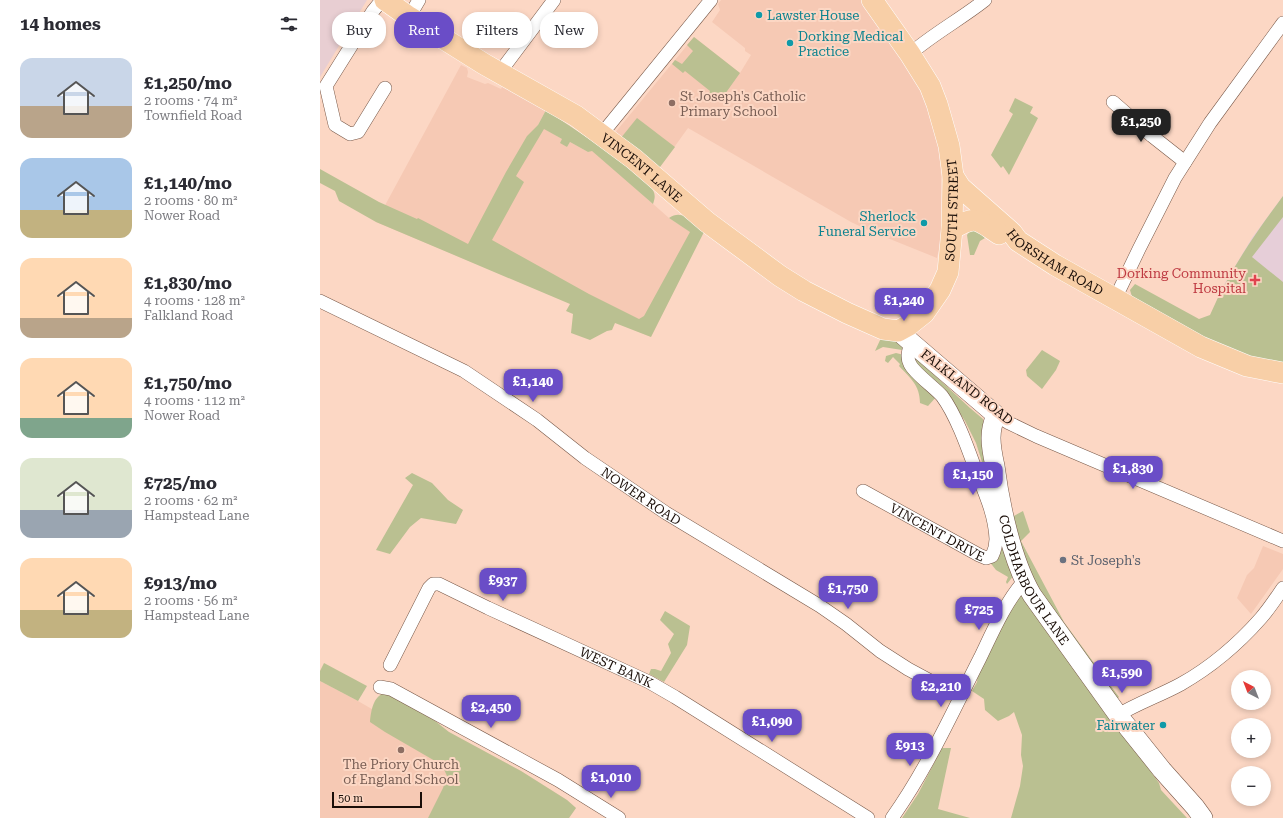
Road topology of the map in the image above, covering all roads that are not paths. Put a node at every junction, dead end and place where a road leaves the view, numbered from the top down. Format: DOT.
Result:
graph roads {
  1 [pos="384,0"];
  2 [pos="554,0"];
  3 [pos="711,0"];
  4 [pos="872,0"];
  5 [pos="985,0"];
  6 [pos="414,9"];
  7 [pos="1283,23"];
  8 [pos="910,54"];
  9 [pos="501,74"];
  10 [pos="385,88"];
  11 [pos="1113,102"];
  12 [pos="601,135"];
  13 [pos="1185,162"];
  14 [pos="953,176"];
  15 [pos="952,229"];
  16 [pos="1018,241"];
  17 [pos="1115,299"];
  18 [pos="320,301"];
  19 [pos="905,337"];
  20 [pos="1283,373"];
  21 [pos="996,415"];
  22 [pos="863,491"];
  23 [pos="1283,541"];
  24 [pos="1024,581"];
  25 [pos="1283,588"];
  26 [pos="390,665"];
  27 [pos="380,687"];
  28 [pos="960,697"];
  29 [pos="1118,716"];
  30 [pos="619,818"];
  31 [pos="868,818"];
  32 [pos="892,818"];
  33 [pos="1203,818"];
  1 -- 6 [label="main road, VINCENT LANE"];
  1 -- 10 [label="street"];
  2 -- 9 [label="street"];
  3 -- 12 [label="street"];
  4 -- 8 [label="main road, SOUTH STREET"];
  5 -- 8 [label="street"];
  6 -- 9 [label="main road, VINCENT LANE"];
  7 -- 13 [label="street"];
  8 -- 14 [label="main road, SOUTH STREET"];
  9 -- 12 [label="main road, VINCENT LANE"];
  11 -- 13 [label="street"];
  12 -- 19 [label="main road, VINCENT LANE"];
  13 -- 17 [label="street"];
  14 -- 15 [label="main road, SOUTH STREET"];
  14 -- 16 [label="main road, HORSHAM ROAD"];
  15 -- 16 [label="main road"];
  15 -- 19 [label="main road, SOUTH STREET"];
  16 -- 17 [label="main road, HORSHAM ROAD"];
  17 -- 20 [label="main road, HORSHAM ROAD"];
  18 -- 28 [label="street, NOWER ROAD"];
  19 -- 21 [label="street, FALKLAND ROAD"];
  19 -- 22 [label="street, VINCENT DRIVE"];
  21 -- 23 [label="street, FALKLAND ROAD"];
  21 -- 24 [label="street, COLDHARBOUR LANE"];
  24 -- 28 [label="street"];
  24 -- 29 [label="street, COLDHARBOUR LANE"];
  25 -- 29 [label="street"];
  26 -- 31 [label="street, WEST BANK"];
  27 -- 30 [label="street"];
  28 -- 32 [label="street"];
  29 -- 33 [label="street, COLDHARBOUR LANE"];
}
